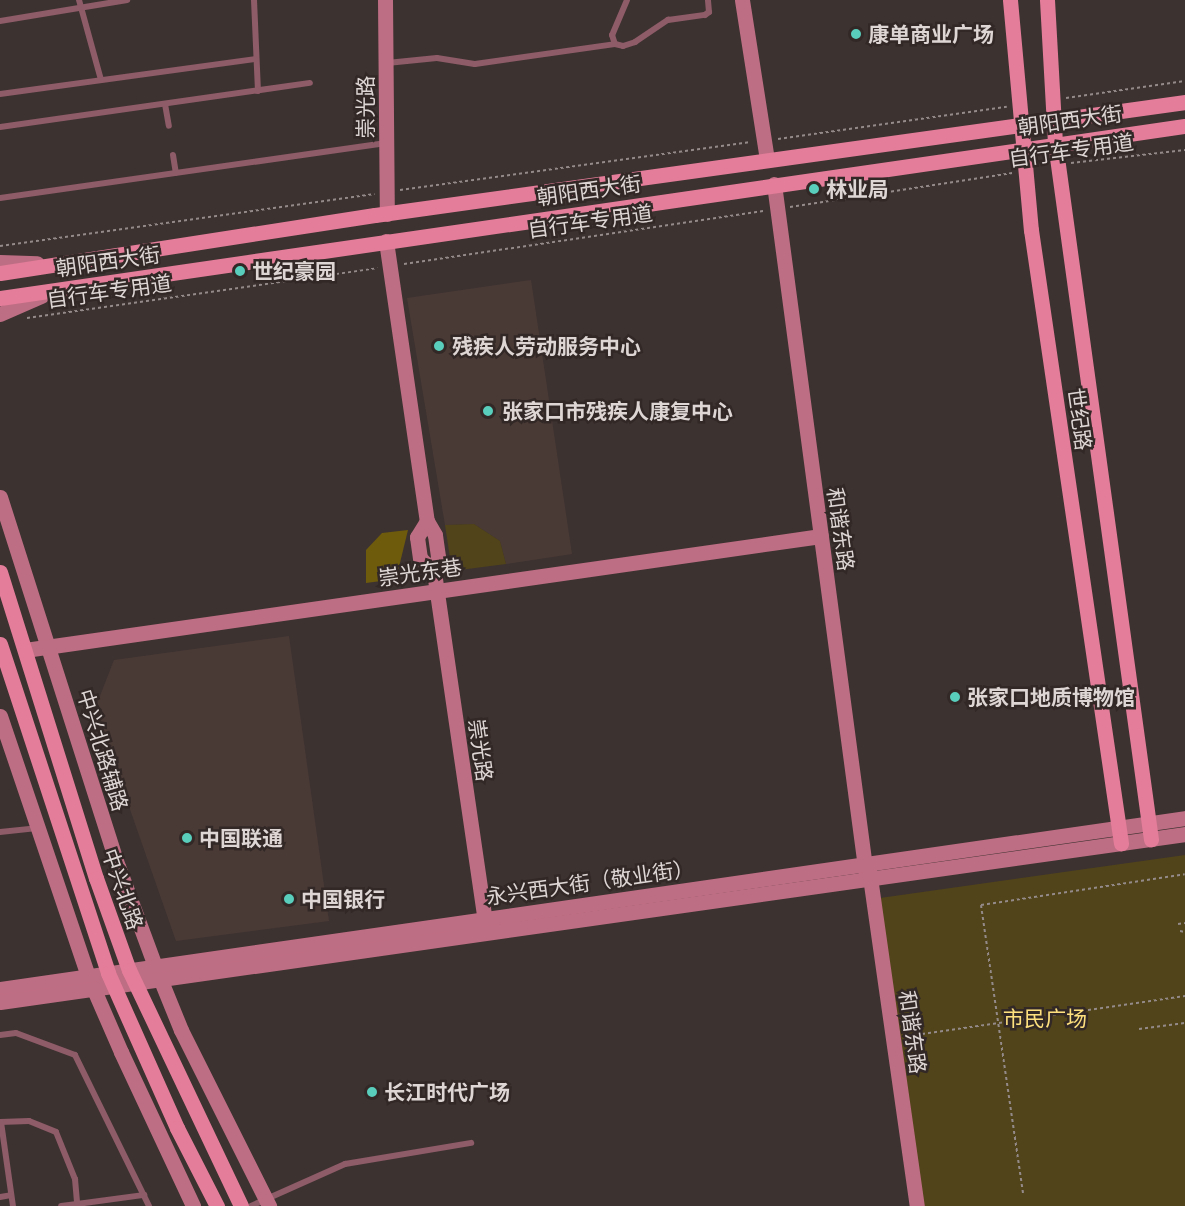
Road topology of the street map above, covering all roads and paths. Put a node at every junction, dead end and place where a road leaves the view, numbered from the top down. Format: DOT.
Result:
graph roads {
  1 [pos="127,0"];
  2 [pos="254,0"];
  3 [pos="385,0"];
  4 [pos="627,0"];
  5 [pos="708,0"];
  6 [pos="742,0"];
  7 [pos="1010,0"];
  8 [pos="1047,0"];
  9 [pos="80,3"];
  10 [pos="0,21"];
  11 [pos="615,45"];
  12 [pos="255,59"];
  13 [pos="386,63"];
  14 [pos="101,80"];
  15 [pos="1185,81"];
  16 [pos="310,83"];
  17 [pos="258,91"];
  18 [pos="0,94"];
  19 [pos="1053,100"];
  20 [pos="1185,102"];
  21 [pos="165,104"];
  22 [pos="1019,106"];
  23 [pos="1054,121"];
  24 [pos="1021,125"];
  25 [pos="169,126"];
  26 [pos="1185,126"];
  27 [pos="0,127"];
  28 [pos="764,140"];
  29 [pos="386,143"];
  30 [pos="1055,144"];
  31 [pos="1022,148"];
  32 [pos="1185,150"];
  33 [pos="173,155"];
  34 [pos="767,159"];
  35 [pos="1058,165"];
  36 [pos="1025,171"];
  37 [pos="176,173"];
  38 [pos="774,184"];
  39 [pos="387,192"];
  40 [pos="0,198"];
  41 [pos="777,209"];
  42 [pos="387,214"];
  43 [pos="386,241"];
  44 [pos="0,246"];
  45 [pos="0,262"];
  46 [pos="62,263"];
  47 [pos="390,266"];
  48 [pos="0,273"];
  49 [pos="62,289"];
  50 [pos="0,298"];
  51 [pos="0,314"];
  52 [pos="24,318"];
  53 [pos="0,497"];
  54 [pos="821,536"];
  55 [pos="0,572"];
  56 [pos="437,590"];
  57 [pos="0,644"];
  58 [pos="49,646"];
  59 [pos="25,650"];
  60 [pos="0,716"];
  61 [pos="1185,818"];
  62 [pos="37,828"];
  63 [pos="1150,831"];
  64 [pos="0,832"];
  65 [pos="1185,834"];
  66 [pos="1119,835"];
  67 [pos="865,872"];
  68 [pos="1185,874"];
  69 [pos="1185,923"];
  70 [pos="1178,924"];
  71 [pos="486,926"];
  72 [pos="1180,931"];
  73 [pos="1185,932"];
  74 [pos="157,973"];
  75 [pos="132,977"];
  76 [pos="111,980"];
  77 [pos="91,982"];
  78 [pos="0,989"];
  79 [pos="1185,996"];
  80 [pos="0,1002"];
  81 [pos="999,1023"];
  82 [pos="1185,1023"];
  83 [pos="1139,1029"];
  84 [pos="922,1034"];
  85 [pos="0,1035"];
  86 [pos="0,1122"];
  87 [pos="471,1143"];
  88 [pos="1023,1193"];
  89 [pos="11,1195"];
  90 [pos="144,1195"];
  91 [pos="0,1197"];
  92 [pos="268,1203"];
  93 [pos="77,1204"];
  94 [pos="13,1206"];
  95 [pos="61,1206"];
  96 [pos="149,1206"];
  97 [pos="193,1206"];
  98 [pos="217,1206"];
  99 [pos="241,1206"];
  100 [pos="251,1206"];
  101 [pos="908,1206"];
  102 [pos="917,1206"];
  1 -- 9 [label="lane"];
  2 -- 12 [label="lane"];
  3 -- 13 [label="street, 崇光路"];
  4 -- 11 [label="lane"];
  5 -- 11 [label="lane"];
  6 -- 28 [label="street"];
  7 -- 22 [label="main road, 世纪路"];
  8 -- 19 [label="main road, 世纪路"];
  9 -- 10 [label="lane"];
  9 -- 14 [label="lane"];
  11 -- 13 [label="lane"];
  12 -- 14 [label="lane"];
  12 -- 17 [label="lane"];
  13 -- 29 [label="street, 崇光路"];
  14 -- 18 [label="lane"];
  15 -- 19 [label="path"];
  16 -- 17 [label="lane"];
  17 -- 21 [label="lane"];
  19 -- 23 [label="main road, 世纪路"];
  20 -- 23 [label="main road, 朝阳西大街"];
  21 -- 25 [label="lane"];
  21 -- 27 [label="lane"];
  22 -- 24 [label="main road, 世纪路"];
  22 -- 28 [label="path"];
  23 -- 24 [label="main road, 朝阳西大街"];
  23 -- 30 [label="main road, 世纪路"];
  24 -- 31 [label="main road, 世纪路"];
  24 -- 34 [label="main road, 朝阳西大街"];
  26 -- 30 [label="main road, 朝阳西大街"];
  28 -- 34 [label="street"];
  28 -- 39 [label="path"];
  29 -- 37 [label="lane"];
  29 -- 39 [label="street, 崇光路"];
  30 -- 31 [label="main road, 朝阳西大街"];
  30 -- 35 [label="main road, 世纪路"];
  31 -- 36 [label="main road, 世纪路"];
  31 -- 38 [label="main road, 朝阳西大街"];
  32 -- 35 [label="path, 自行车专用道"];
  33 -- 37 [label="lane"];
  34 -- 42 [label="main road, 朝阳西大街"];
  35 -- 63 [label="main road, 世纪路"];
  36 -- 41 [label="path, 自行车专用道"];
  36 -- 66 [label="main road, 世纪路"];
  37 -- 40 [label="lane"];
  38 -- 41 [label="street, 和谐东路"];
  38 -- 43 [label="main road, 朝阳西大街"];
  39 -- 42 [label="street, 崇光路"];
  39 -- 44 [label="path"];
  41 -- 47 [label="path, 自行车专用道"];
  41 -- 54 [label="street, 和谐东路"];
  42 -- 46 [label="main road, 朝阳西大街"];
  43 -- 47 [label="street, 崇光路"];
  43 -- 49 [label="main road, 朝阳西大街"];
  45 -- 46 [label="street"];
  46 -- 48 [label="main road, 朝阳西大街"];
  47 -- 52 [label="path, 自行车专用道"];
  47 -- 56 [label="street, 崇光路"];
  49 -- 50 [label="main road, 朝阳西大街"];
  49 -- 51 [label="street"];
  53 -- 58 [label="street, 中兴北路辅路"];
  54 -- 56 [label="street, 崇光东巷"];
  54 -- 67 [label="street, 和谐东路"];
  55 -- 59 [label="main road, 中兴北路"];
  56 -- 58 [label="street, 崇光东巷"];
  56 -- 71 [label="street, 崇光路"];
  57 -- 76 [label="main road, 中兴北路"];
  58 -- 59 [label="street, 崇光东巷"];
  58 -- 74 [label="street, 中兴北路辅路"];
  59 -- 75 [label="main road, 中兴北路"];
  60 -- 62 [label="street"];
  61 -- 63 [label="street, 永兴西大街（敬业街）"];
  62 -- 64 [label="lane"];
  62 -- 77 [label="street"];
  63 -- 65 [label="street, 永兴西大街（敬业街）"];
  63 -- 66 [label="street, 永兴西大街（敬业街）"];
  66 -- 67 [label="street, 永兴西大街（敬业街）"];
  67 -- 71 [label="street, 永兴西大街（敬业街）"];
  67 -- 101 [label="street, 和谐东路"];
  67 -- 102 [label="street, 和谐东路"];
  68 -- 81 [label="path"];
  69 -- 70 [label="path"];
  71 -- 74 [label="street, 永兴西大街（敬业街）"];
  72 -- 73 [label="path"];
  74 -- 75 [label="street, 永兴西大街（敬业街）"];
  74 -- 92 [label="street, 中兴北路辅路"];
  75 -- 76 [label="street, 永兴西大街（敬业街）"];
  75 -- 99 [label="main road, 中兴北路"];
  76 -- 77 [label="street, 永兴西大街（敬业街）"];
  76 -- 98 [label="main road, 中兴北路"];
  77 -- 78 [label="street, 永兴西大街（敬业街）"];
  77 -- 80 [label="street, 永兴西大街（敬业街）"];
  77 -- 97 [label="street"];
  79 -- 81 [label="path"];
  81 -- 84 [label="path"];
  81 -- 88 [label="path"];
  82 -- 83 [label="path"];
  85 -- 90 [label="lane"];
  86 -- 89 [label="lane"];
  86 -- 93 [label="lane"];
  87 -- 92 [label="lane"];
  89 -- 91 [label="lane"];
  89 -- 94 [label="lane"];
  90 -- 93 [label="lane"];
  90 -- 96 [label="lane"];
  92 -- 100 [label="lane"];
  93 -- 95 [label="lane"];
}
